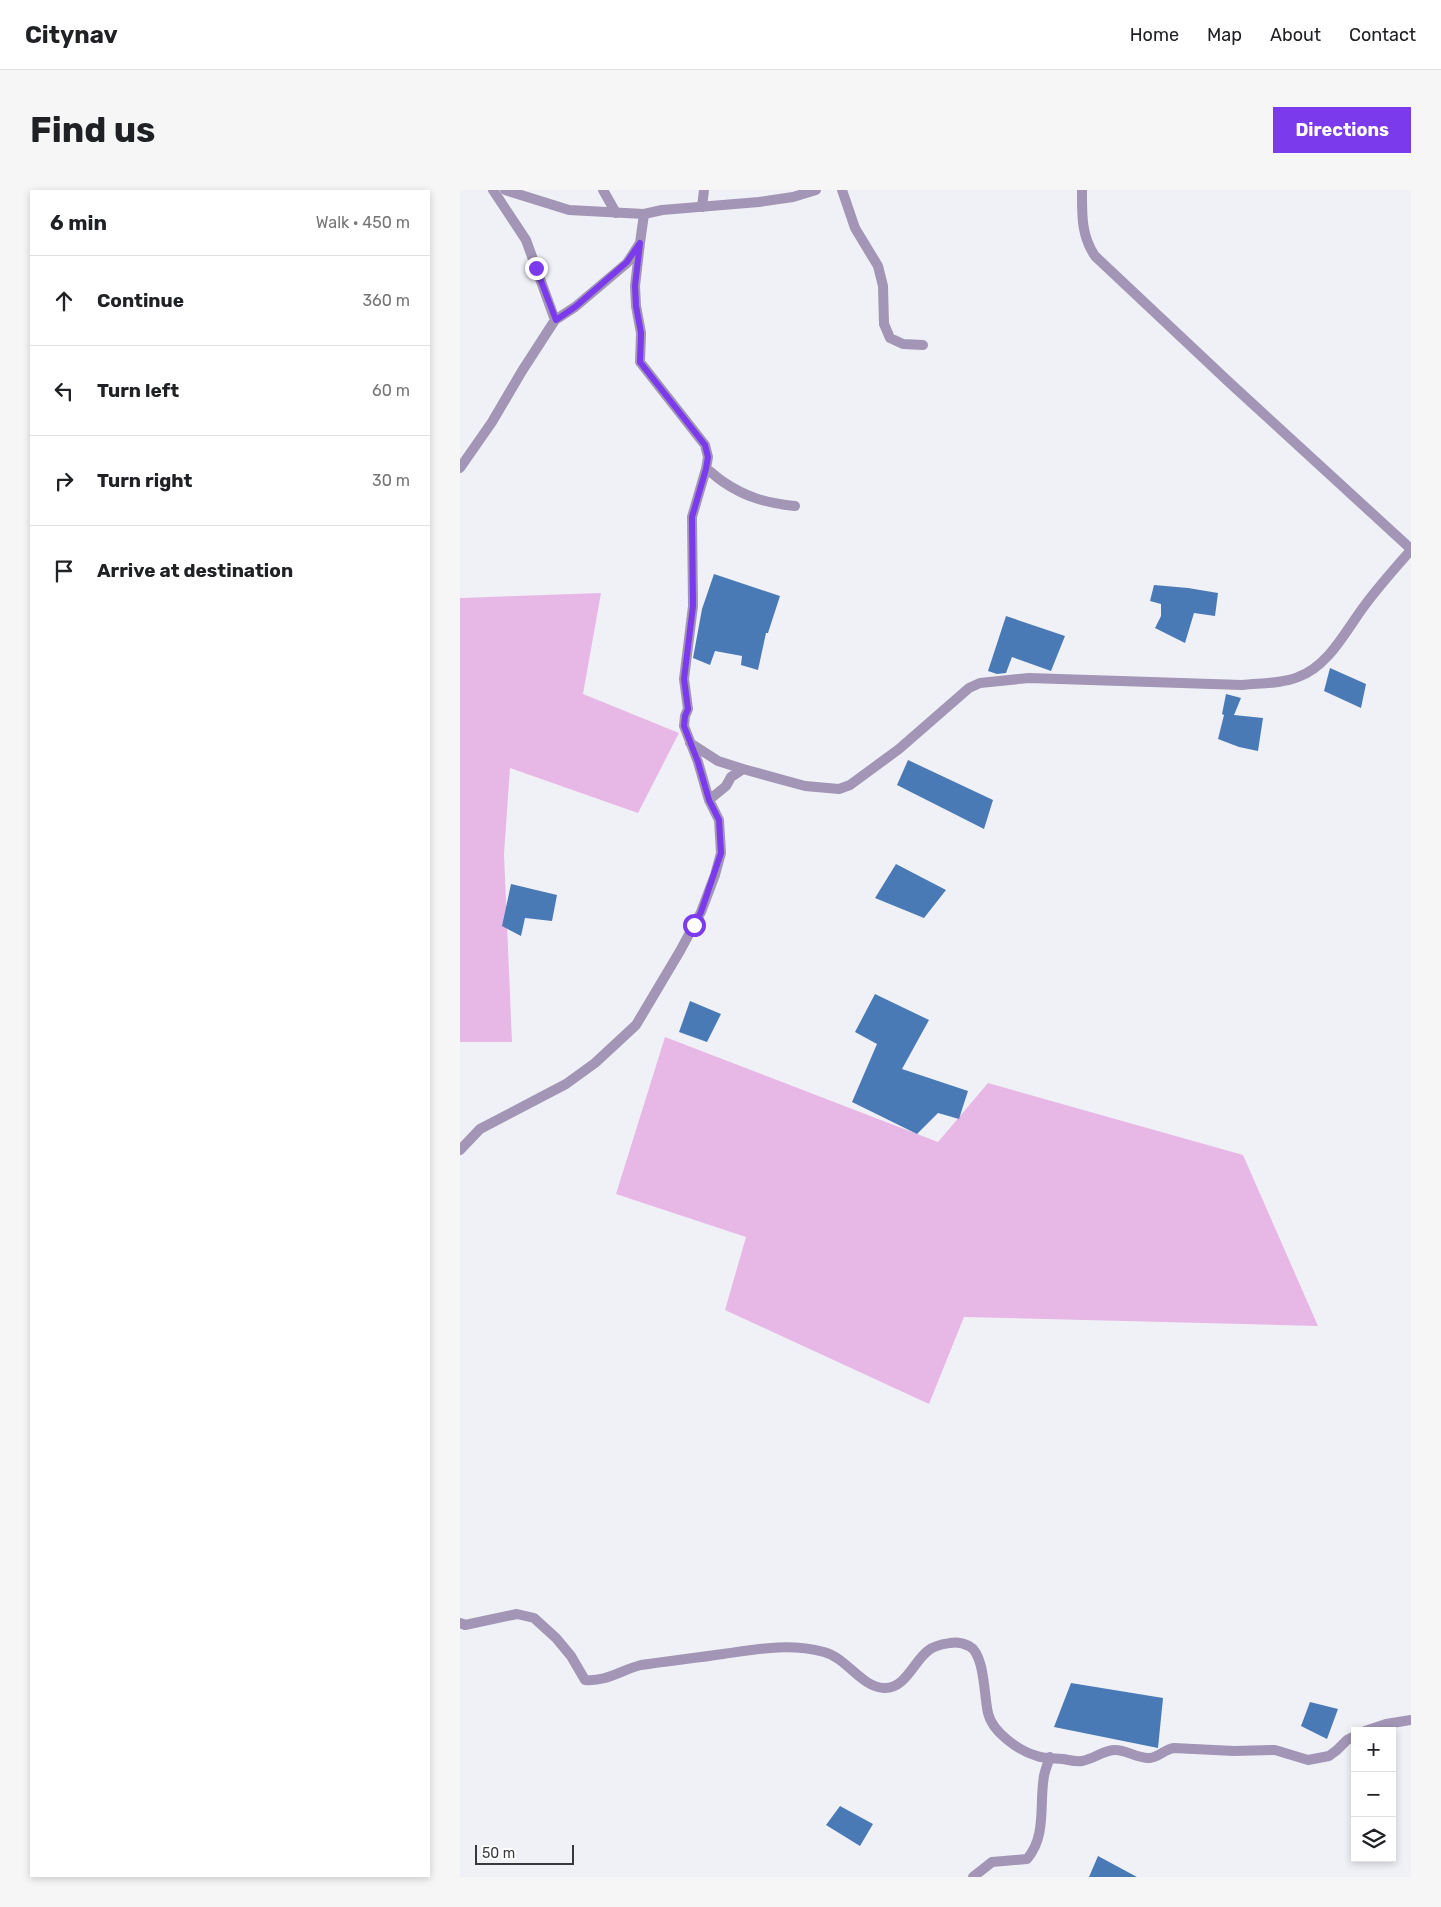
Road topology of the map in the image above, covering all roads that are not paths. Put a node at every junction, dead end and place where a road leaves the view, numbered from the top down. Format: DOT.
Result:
graph roads {
  1 [pos="493,190"];
  2 [pos="505,190"];
  3 [pos="603,190"];
  4 [pos="704,190"];
  5 [pos="816,190"];
  6 [pos="842,190"];
  7 [pos="1082,190"];
  8 [pos="702,207"];
  9 [pos="616,212"];
  10 [pos="644,214"];
  11 [pos="640,243"];
  12 [pos="556,320"];
  13 [pos="923,344"];
  14 [pos="460,468"];
  15 [pos="706,469"];
  16 [pos="794,506"];
  17 [pos="1411,550"];
  18 [pos="690,743"];
  19 [pos="743,769"];
  20 [pos="709,800"];
  21 [pos="460,1150"];
  22 [pos="460,1623"];
  23 [pos="1411,1720"];
  24 [pos="1377,1727"];
  25 [pos="1351,1738"];
  26 [pos="1050,1757"];
  27 [pos="973,1877"];
  1 -- 12 [label="street"];
  2 -- 9 [label="street"];
  3 -- 9 [label="street"];
  4 -- 8 [label="street"];
  5 -- 8 [label="street"];
  6 -- 13 [label="street"];
  7 -- 17 [label="street"];
  8 -- 10 [label="street"];
  9 -- 10 [label="street"];
  10 -- 11 [label="street"];
  11 -- 12 [label="street"];
  11 -- 15 [label="street"];
  12 -- 14 [label="street"];
  15 -- 16 [label="street"];
  15 -- 18 [label="street"];
  17 -- 19 [label="street"];
  18 -- 19 [label="street"];
  18 -- 20 [label="street"];
  19 -- 20 [label="street"];
  20 -- 21 [label="street"];
  22 -- 26 [label="street"];
  23 -- 24 [label="street"];
  25 -- 26 [label="street"];
  26 -- 27 [label="street"];
}
